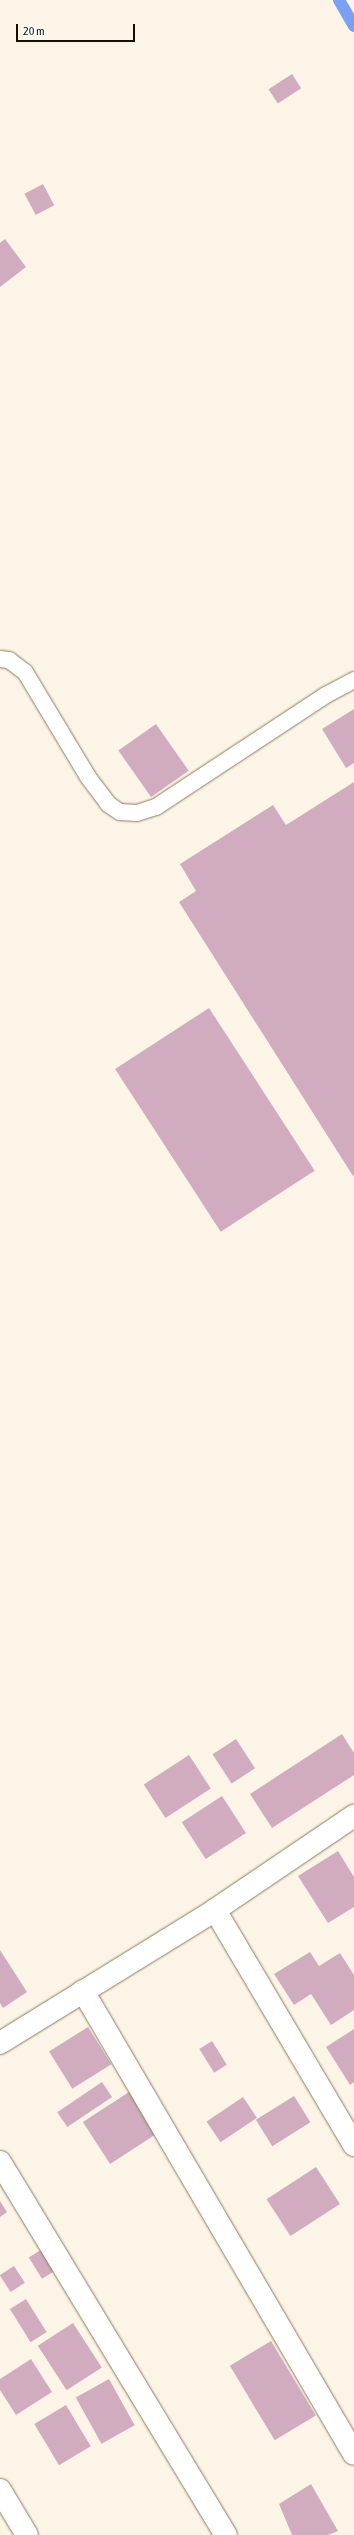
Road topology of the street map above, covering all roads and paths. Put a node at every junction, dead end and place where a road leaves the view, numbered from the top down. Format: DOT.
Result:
graph roads {
  1 [pos="0,659"];
  2 [pos="354,680"];
  3 [pos="354,1816"];
  4 [pos="215,1910"];
  5 [pos="83,1991"];
  6 [pos="0,2043"];
  7 [pos="354,2144"];
  8 [pos="0,2162"];
  9 [pos="354,2454"];
  10 [pos="0,2490"];
  11 [pos="27,2535"];
  12 [pos="226,2535"];
  1 -- 2 [label="lane"];
  3 -- 4 [label="street"];
  4 -- 5 [label="street"];
  4 -- 7 [label="street"];
  5 -- 6 [label="street"];
  5 -- 9 [label="street"];
  8 -- 12 [label="street"];
  10 -- 11 [label="street"];
}
